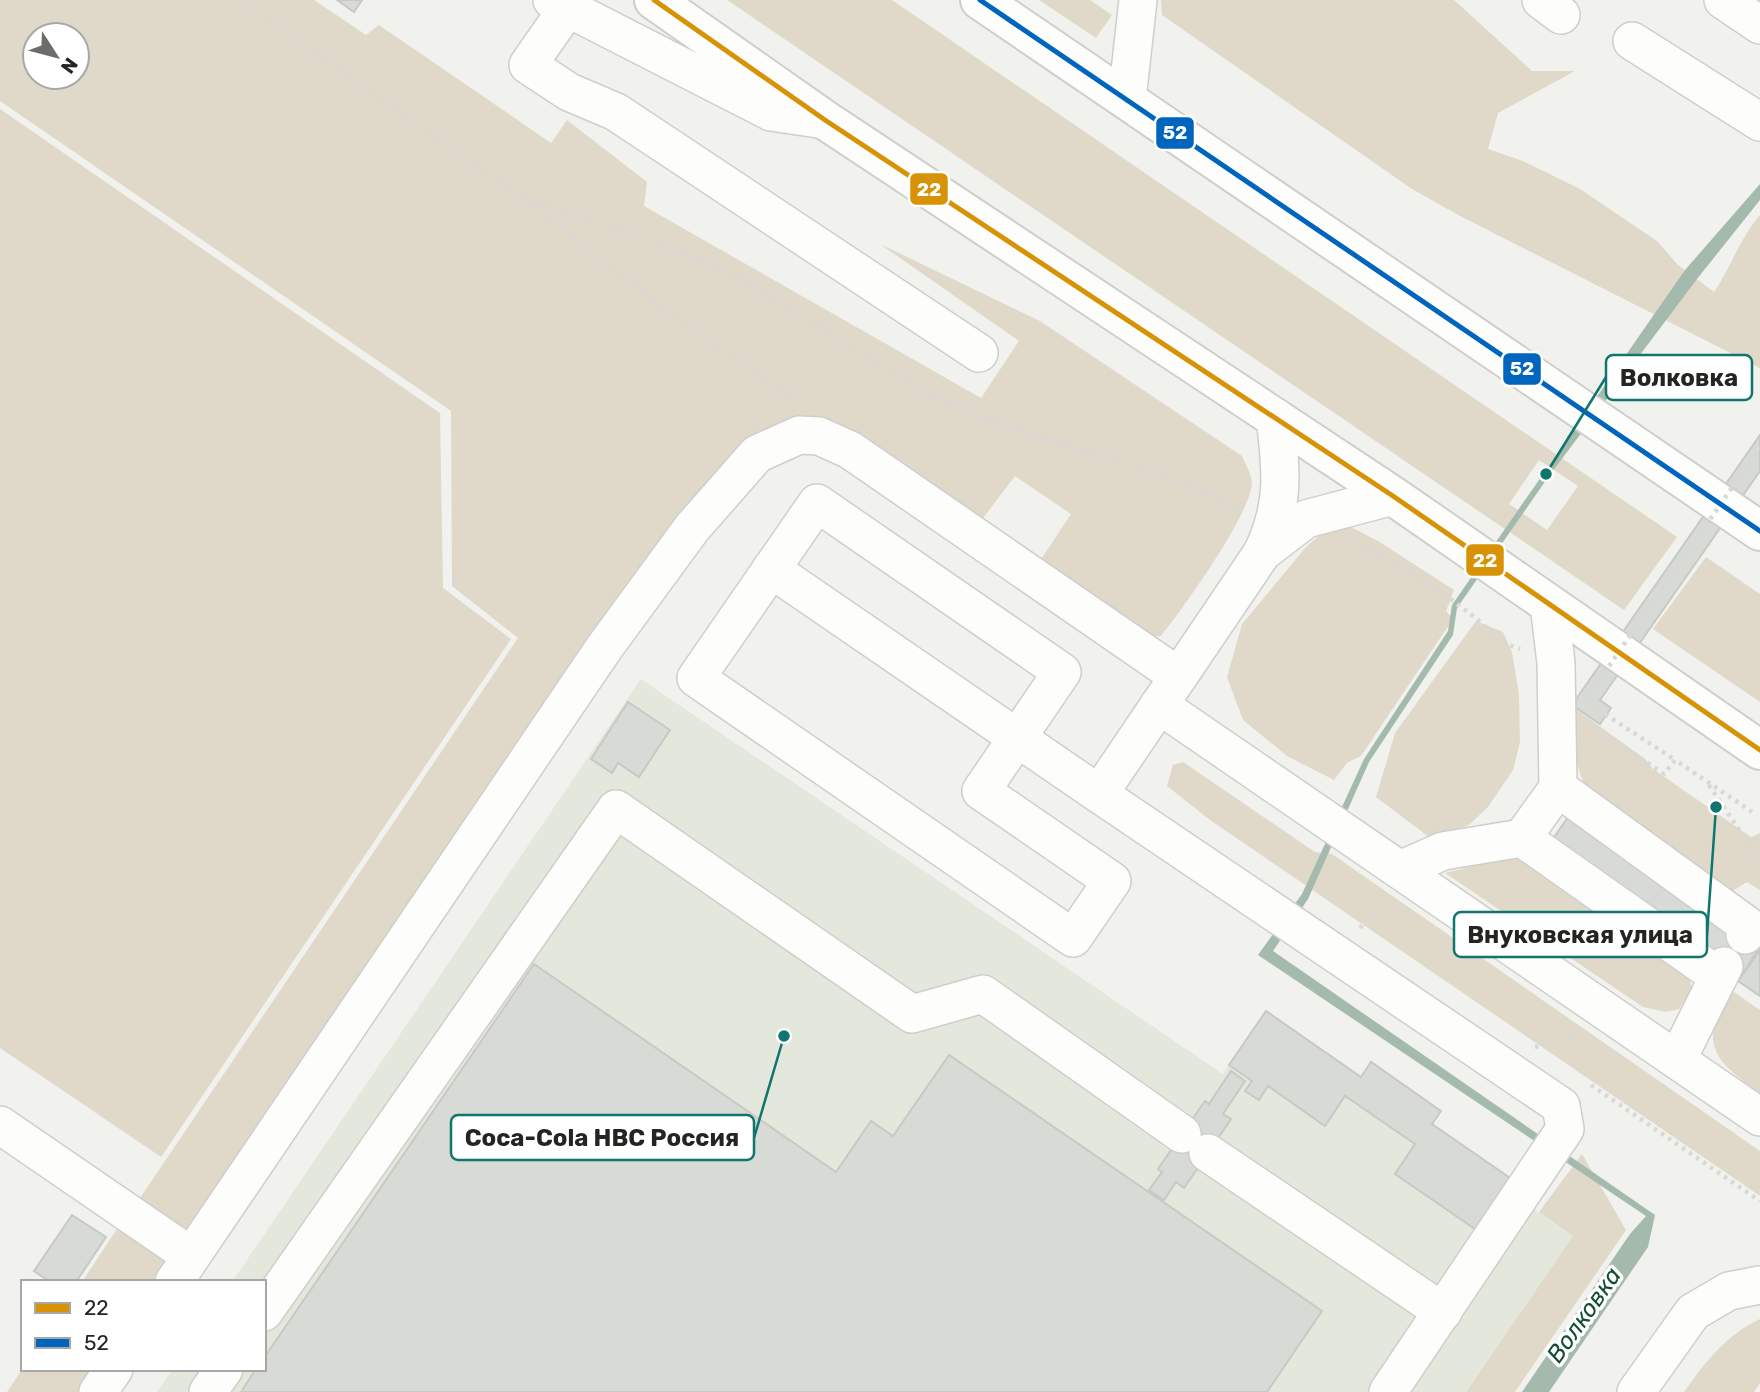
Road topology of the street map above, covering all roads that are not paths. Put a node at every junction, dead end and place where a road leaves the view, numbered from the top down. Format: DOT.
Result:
graph roads {
  1 [pos="653,0"];
  2 [pos="980,0"];
  3 [pos="1138,0"];
  4 [pos="1723,0"];
  5 [pos="560,5"];
  6 [pos="1760,25"];
  7 [pos="1632,41"];
  8 [pos="1127,99"];
  9 [pos="825,120"];
  10 [pos="1760,122"];
  11 [pos="979,353"];
  12 [pos="1275,417"];
  13 [pos="1393,496"];
  14 [pos="1760,530"];
  15 [pos="1268,540"];
  16 [pos="771,569"];
  17 [pos="1549,604"];
  18 [pos="1169,691"];
  19 [pos="1017,738"];
  20 [pos="1760,750"];
  21 [pos="1558,771"];
  22 [pos="1099,794"];
  23 [pos="1522,838"];
  24 [pos="1400,870"];
  25 [pos="1745,935"];
  26 [pos="1677,1059"];
  27 [pos="1760,1117"];
  28 [pos="0,1125"];
  29 [pos="183,1269"];
  30 [pos="1760,1285"];
  31 [pos="266,1309"];
  32 [pos="1443,1312"];
  33 [pos="113,1371"];
  34 [pos="223,1371"];
  35 [pos="98,1392"];
  36 [pos="208,1392"];
  37 [pos="1388,1392"];
  38 [pos="1636,1392"];
  1 -- 9 [label="highway"];
  2 -- 8 [label="highway"];
  3 -- 8 [label="street"];
  4 -- 6 [label="street"];
  5 -- 9 [label="street"];
  5 -- 11 [label="street"];
  7 -- 10 [label="street"];
  8 -- 14 [label="highway"];
  9 -- 12 [label="highway"];
  12 -- 13 [label="highway"];
  12 -- 15 [label="street"];
  13 -- 15 [label="street"];
  13 -- 17 [label="highway"];
  15 -- 18 [label="street"];
  16 -- 19 [label="street"];
  16 -- 19 [label="street"];
  16 -- 19 [label="street"];
  17 -- 20 [label="highway"];
  17 -- 21 [label="street"];
  18 -- 22 [label="street"];
  18 -- 24 [label="street"];
  18 -- 29 [label="street"];
  19 -- 22 [label="street"];
  21 -- 23 [label="street"];
  21 -- 25 [label="street"];
  22 -- 32 [label="street"];
  23 -- 24 [label="street"];
  23 -- 26 [label="street"];
  24 -- 26 [label="street"];
  26 -- 27 [label="street"];
  28 -- 29 [label="street"];
  30 -- 38 [label="street"];
  31 -- 32 [label="street"];
  32 -- 37 [label="street"];
  33 -- 35 [label="street"];
  34 -- 36 [label="street"];
}
